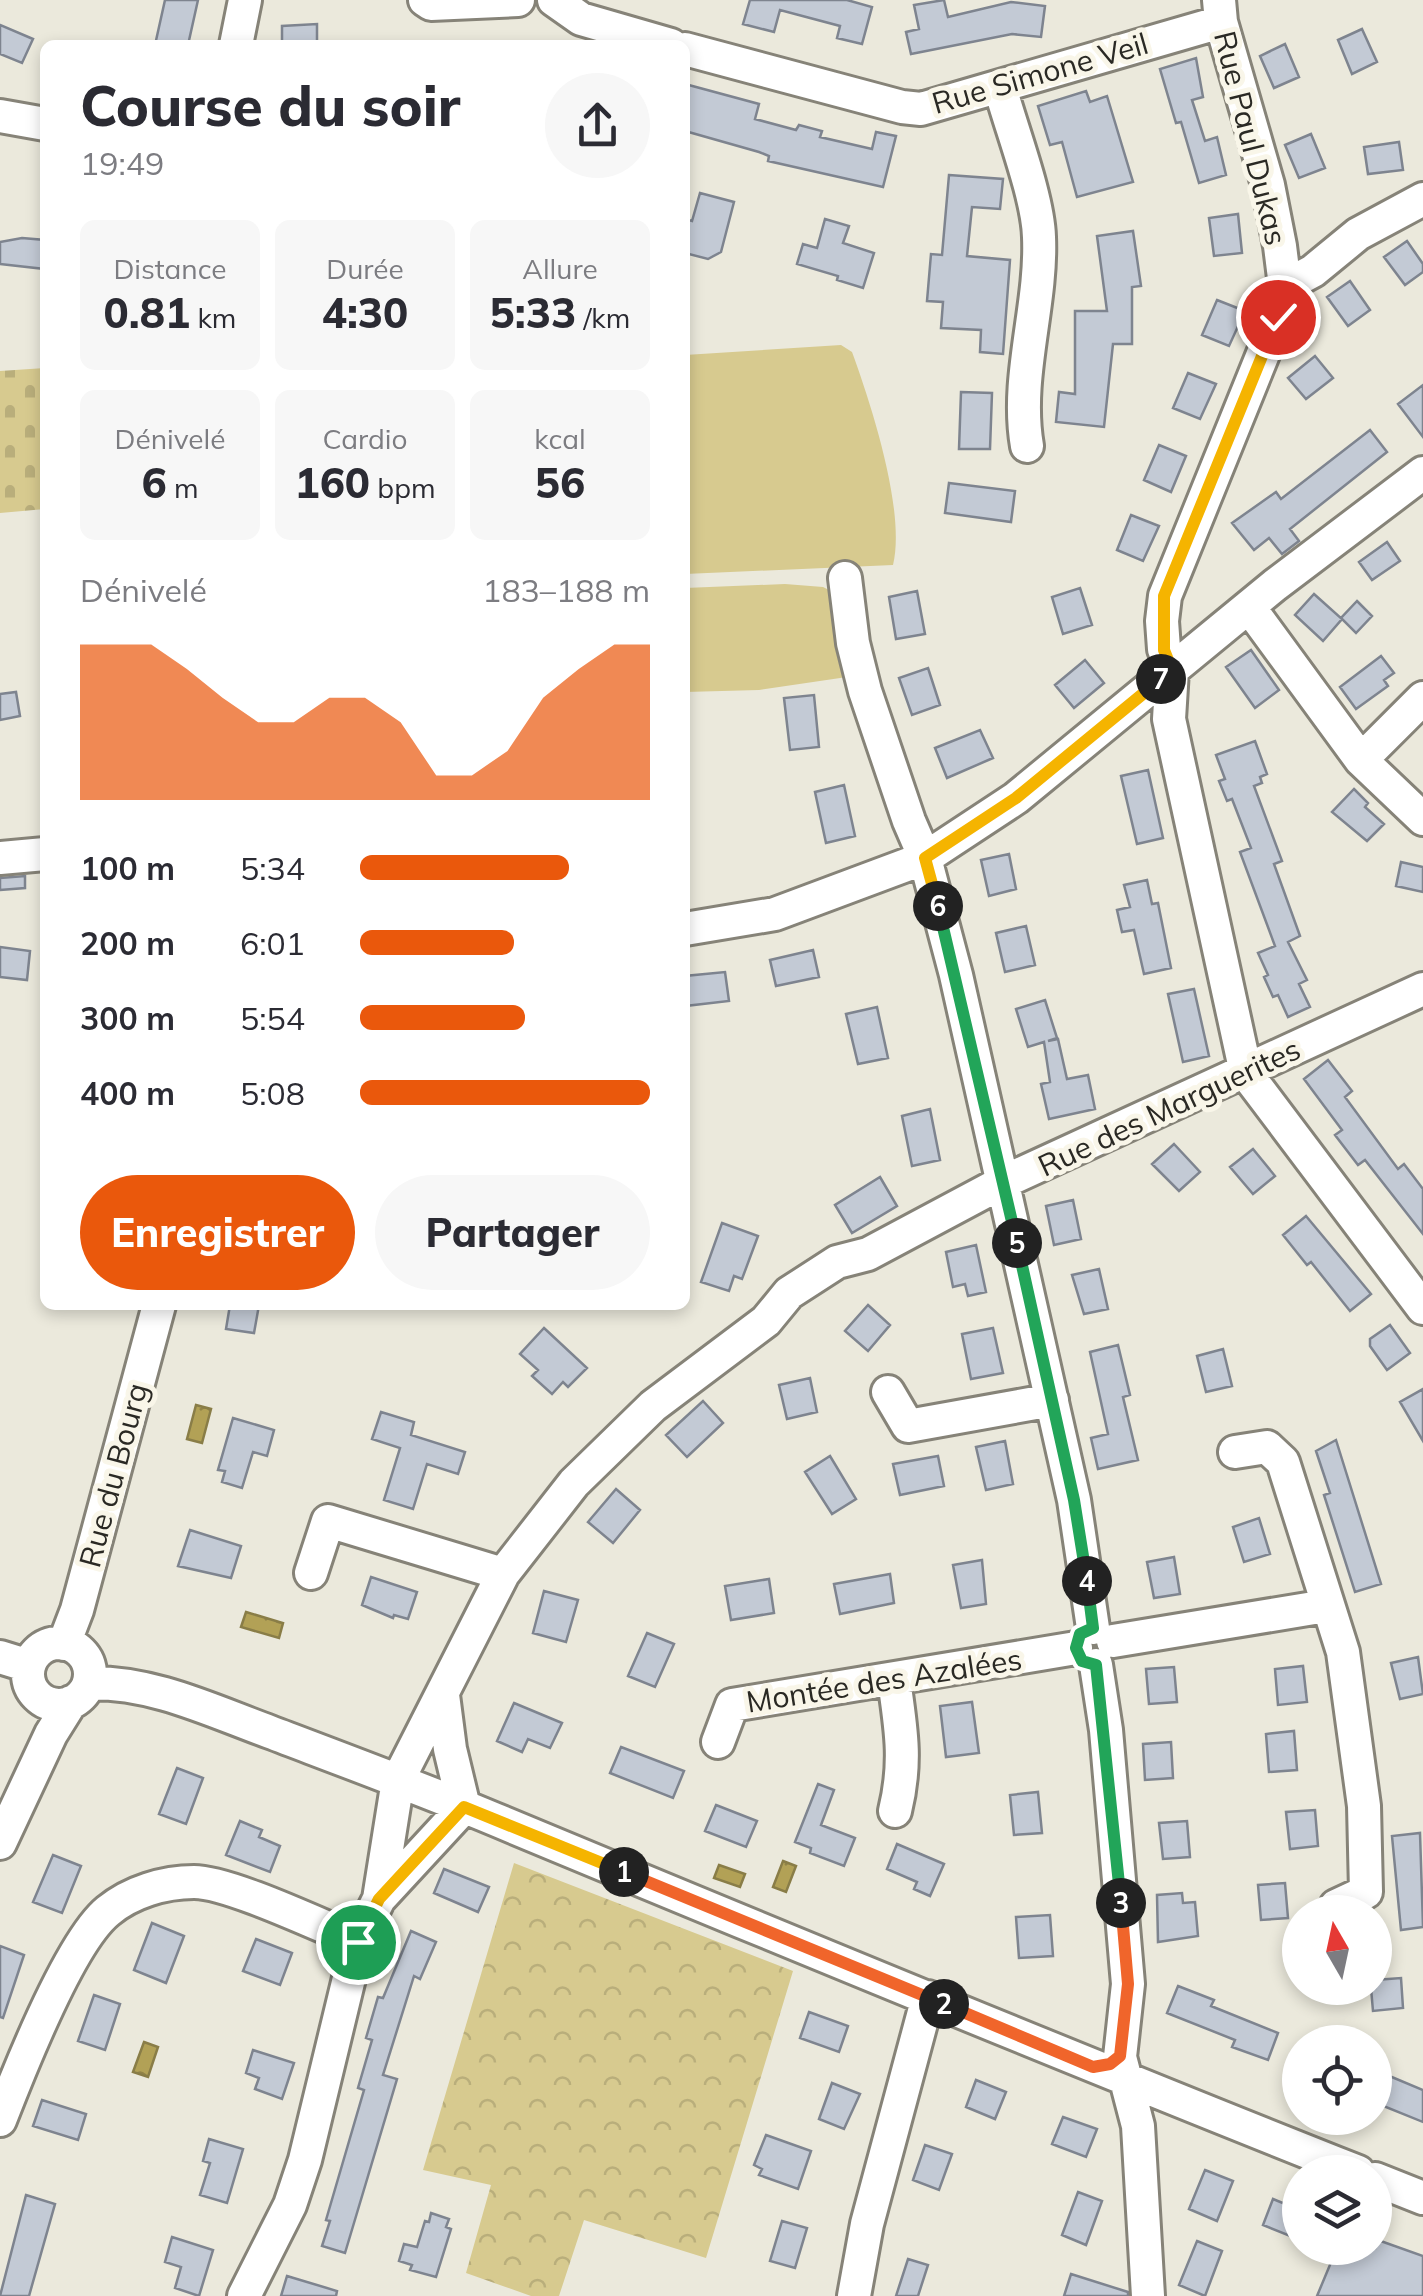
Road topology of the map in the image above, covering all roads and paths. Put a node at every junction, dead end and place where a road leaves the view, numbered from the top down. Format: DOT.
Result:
graph roads {
  1 [pos="245,0"];
  2 [pos="424,0"];
  3 [pos="518,0"];
  4 [pos="554,0"];
  5 [pos="1220,11"];
  6 [pos="237,40"];
  7 [pos="654,40"];
  8 [pos="690,49"];
  9 [pos="1000,87"];
  10 [pos="0,116"];
  11 [pos="40,123"];
  12 [pos="1423,199"];
  13 [pos="1285,286"];
  14 [pos="1027,446"];
  15 [pos="1423,473"];
  16 [pos="845,578"];
  17 [pos="1250,607"];
  18 [pos="1172,670"];
  19 [pos="1138,698"];
  20 [pos="1423,698"];
  21 [pos="1169,719"];
  22 [pos="1361,760"];
  23 [pos="1423,819"];
  24 [pos="40,854"];
  25 [pos="0,858"];
  26 [pos="925,858"];
  27 [pos="690,928"];
  28 [pos="1423,989"];
  29 [pos="1246,1073"];
  30 [pos="1004,1182"];
  31 [pos="1423,1308"];
  32 [pos="158,1310"];
  33 [pos="888,1392"];
  34 [pos="1052,1400"];
  35 [pos="1236,1452"];
  36 [pos="311,1572"];
  37 [pos="504,1574"];
  38 [pos="1326,1606"];
  39 [pos="64,1644"];
  40 [pos="1095,1646"];
  41 [pos="20,1671"];
  42 [pos="894,1680"];
  43 [pos="80,1692"];
  44 [pos="443,1694"];
  45 [pos="718,1742"];
  46 [pos="398,1780"];
  47 [pos="464,1807"];
  48 [pos="894,1811"];
  49 [pos="5,1835"];
  50 [pos="1360,1895"];
  51 [pos="379,1899"];
  52 [pos="358,1942"];
  53 [pos="928,1998"];
  54 [pos="1113,2068"];
  55 [pos="0,2120"];
  56 [pos="1318,2155"];
  57 [pos="1392,2186"];
  58 [pos="1423,2198"];
  59 [pos="244,2296"];
  60 [pos="854,2296"];
  61 [pos="1148,2296"];
  1 -- 6 [label="street"];
  2 -- 3 [label="street"];
  4 -- 7 [label="street"];
  5 -- 9 [label="street, Rue Simone Veil"];
  5 -- 13 [label="street, Rue Paul Dukas"];
  8 -- 9 [label="street, Rue Simone Veil"];
  9 -- 14 [label="street"];
  10 -- 11 [label="street"];
  12 -- 13 [label="street"];
  13 -- 18 [label="street, Rue Paul Dukas"];
  15 -- 17 [label="street"];
  16 -- 26 [label="street"];
  17 -- 18 [label="street"];
  17 -- 22 [label="street"];
  18 -- 19 [label="street"];
  18 -- 21 [label="street, Rue Paul Dukas"];
  19 -- 21 [label="street"];
  19 -- 26 [label="street"];
  20 -- 22 [label="street"];
  21 -- 29 [label="street, Rue Paul Dukas"];
  22 -- 23 [label="street"];
  24 -- 25 [label="street"];
  26 -- 27 [label="street"];
  26 -- 30 [label="street"];
  28 -- 29 [label="street, Rue des Marguerites"];
  29 -- 30 [label="street, Rue des Marguerites"];
  29 -- 31 [label="street"];
  30 -- 34 [label="street"];
  30 -- 37 [label="street, Rue des Marguerites"];
  32 -- 39 [label="street, Rue du Bourg"];
  33 -- 34 [label="street"];
  34 -- 40 [label="street"];
  35 -- 38 [label="street"];
  36 -- 37 [label="street"];
  37 -- 44 [label="street, Rue des Marguerites"];
  38 -- 40 [label="street, Montée des Azalées"];
  38 -- 50 [label="street"];
  39 -- 41 [label="street"];
  39 -- 43 [label="street"];
  40 -- 42 [label="street, Montée des Azalées"];
  40 -- 54 [label="street"];
  41 -- 43 [label="street"];
  41 -- 49 [label="street"];
  42 -- 45 [label="street, Montée des Azalées"];
  42 -- 48 [label="street"];
  43 -- 46 [label="street"];
  43 -- 49 [label="street"];
  44 -- 46 [label="street, Rue des Marguerites"];
  44 -- 47 [label="street"];
  46 -- 47 [label="street"];
  46 -- 51 [label="street, Rue des Marguerites"];
  47 -- 51 [label="street"];
  47 -- 53 [label="street"];
  51 -- 52 [label="street"];
  52 -- 55 [label="street"];
  52 -- 59 [label="street"];
  53 -- 54 [label="street"];
  53 -- 60 [label="street"];
  54 -- 56 [label="street"];
  54 -- 61 [label="street"];
  57 -- 58 [label="street"];
}
